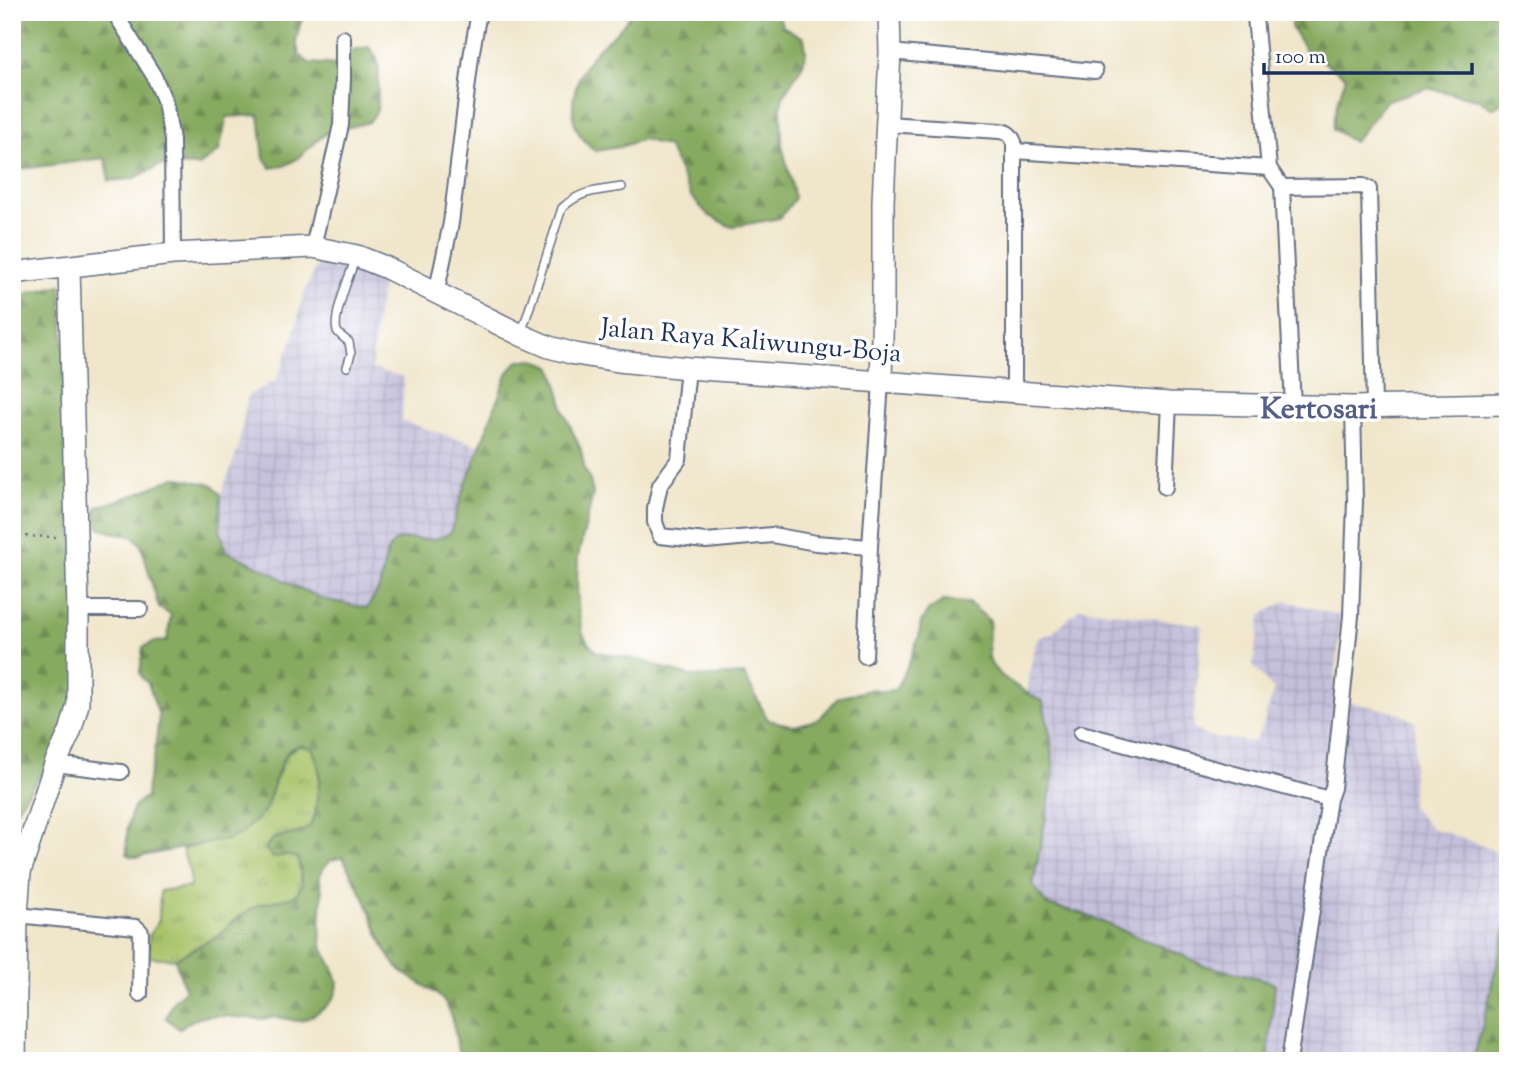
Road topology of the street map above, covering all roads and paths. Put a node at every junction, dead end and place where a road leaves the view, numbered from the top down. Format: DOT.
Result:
graph roads {
  1 [pos="114,12"];
  2 [pos="479,12"];
  3 [pos="889,12"];
  4 [pos="1252,12"];
  5 [pos="343,38"];
  6 [pos="890,52"];
  7 [pos="1095,71"];
  8 [pos="886,124"];
  9 [pos="1014,151"];
  10 [pos="1269,168"];
  11 [pos="622,187"];
  12 [pos="1282,187"];
  13 [pos="313,247"];
  14 [pos="173,254"];
  15 [pos="357,256"];
  16 [pos="69,267"];
  17 [pos="12,273"];
  18 [pos="436,293"];
  19 [pos="521,335"];
  20 [pos="347,367"];
  21 [pos="688,368"];
  22 [pos="881,382"];
  23 [pos="1014,393"];
  24 [pos="1168,403"];
  25 [pos="1508,404"];
  26 [pos="1293,406"];
  27 [pos="1363,406"];
  28 [pos="1165,487"];
  29 [pos="12,536"];
  30 [pos="76,537"];
  31 [pos="870,547"];
  32 [pos="78,609"];
  33 [pos="140,609"];
  34 [pos="865,656"];
  35 [pos="1082,733"];
  36 [pos="55,764"];
  37 [pos="121,772"];
  38 [pos="1329,799"];
  39 [pos="17,915"];
  40 [pos="140,994"];
  41 [pos="15,1061"];
  42 [pos="1289,1061"];
  1 -- 14 [label="street"];
  2 -- 18 [label="street"];
  3 -- 6 [label="main road"];
  4 -- 10 [label="street"];
  5 -- 13 [label="street"];
  6 -- 7 [label="street"];
  6 -- 8 [label="main road"];
  8 -- 9 [label="street"];
  8 -- 22 [label="main road"];
  9 -- 10 [label="street"];
  9 -- 23 [label="street"];
  10 -- 12 [label="street"];
  11 -- 19 [label="lane"];
  12 -- 26 [label="street"];
  12 -- 27 [label="street"];
  13 -- 14 [label="main road, Jalan Raya Kaliwungu-Boja"];
  13 -- 15 [label="main road, Jalan Raya Kaliwungu-Boja"];
  14 -- 16 [label="main road, Jalan Raya Kaliwungu-Boja"];
  15 -- 18 [label="main road, Jalan Raya Kaliwungu-Boja"];
  15 -- 20 [label="lane"];
  16 -- 17 [label="main road, Jalan Raya Kaliwungu-Boja"];
  16 -- 30 [label="main road"];
  18 -- 19 [label="main road, Jalan Raya Kaliwungu-Boja"];
  19 -- 21 [label="main road, Jalan Raya Kaliwungu-Boja"];
  21 -- 22 [label="main road, Jalan Raya Kaliwungu-Boja"];
  21 -- 31 [label="street"];
  22 -- 23 [label="main road, Jalan Raya Kaliwungu-Boja"];
  22 -- 31 [label="street"];
  23 -- 24 [label="main road, Jalan Raya Kaliwungu-Boja"];
  24 -- 26 [label="main road, Jalan Raya Kaliwungu-Boja"];
  24 -- 28 [label="street"];
  25 -- 27 [label="main road, Jalan Raya Kaliwungu-Boja"];
  26 -- 27 [label="main road, Jalan Raya Kaliwungu-Boja"];
  27 -- 38 [label="street"];
  29 -- 30 [label="path"];
  30 -- 32 [label="main road"];
  31 -- 34 [label="street"];
  32 -- 33 [label="street"];
  32 -- 36 [label="main road"];
  35 -- 38 [label="street"];
  36 -- 37 [label="street"];
  36 -- 39 [label="main road"];
  38 -- 42 [label="street"];
  39 -- 40 [label="street"];
  39 -- 41 [label="main road"];
}
